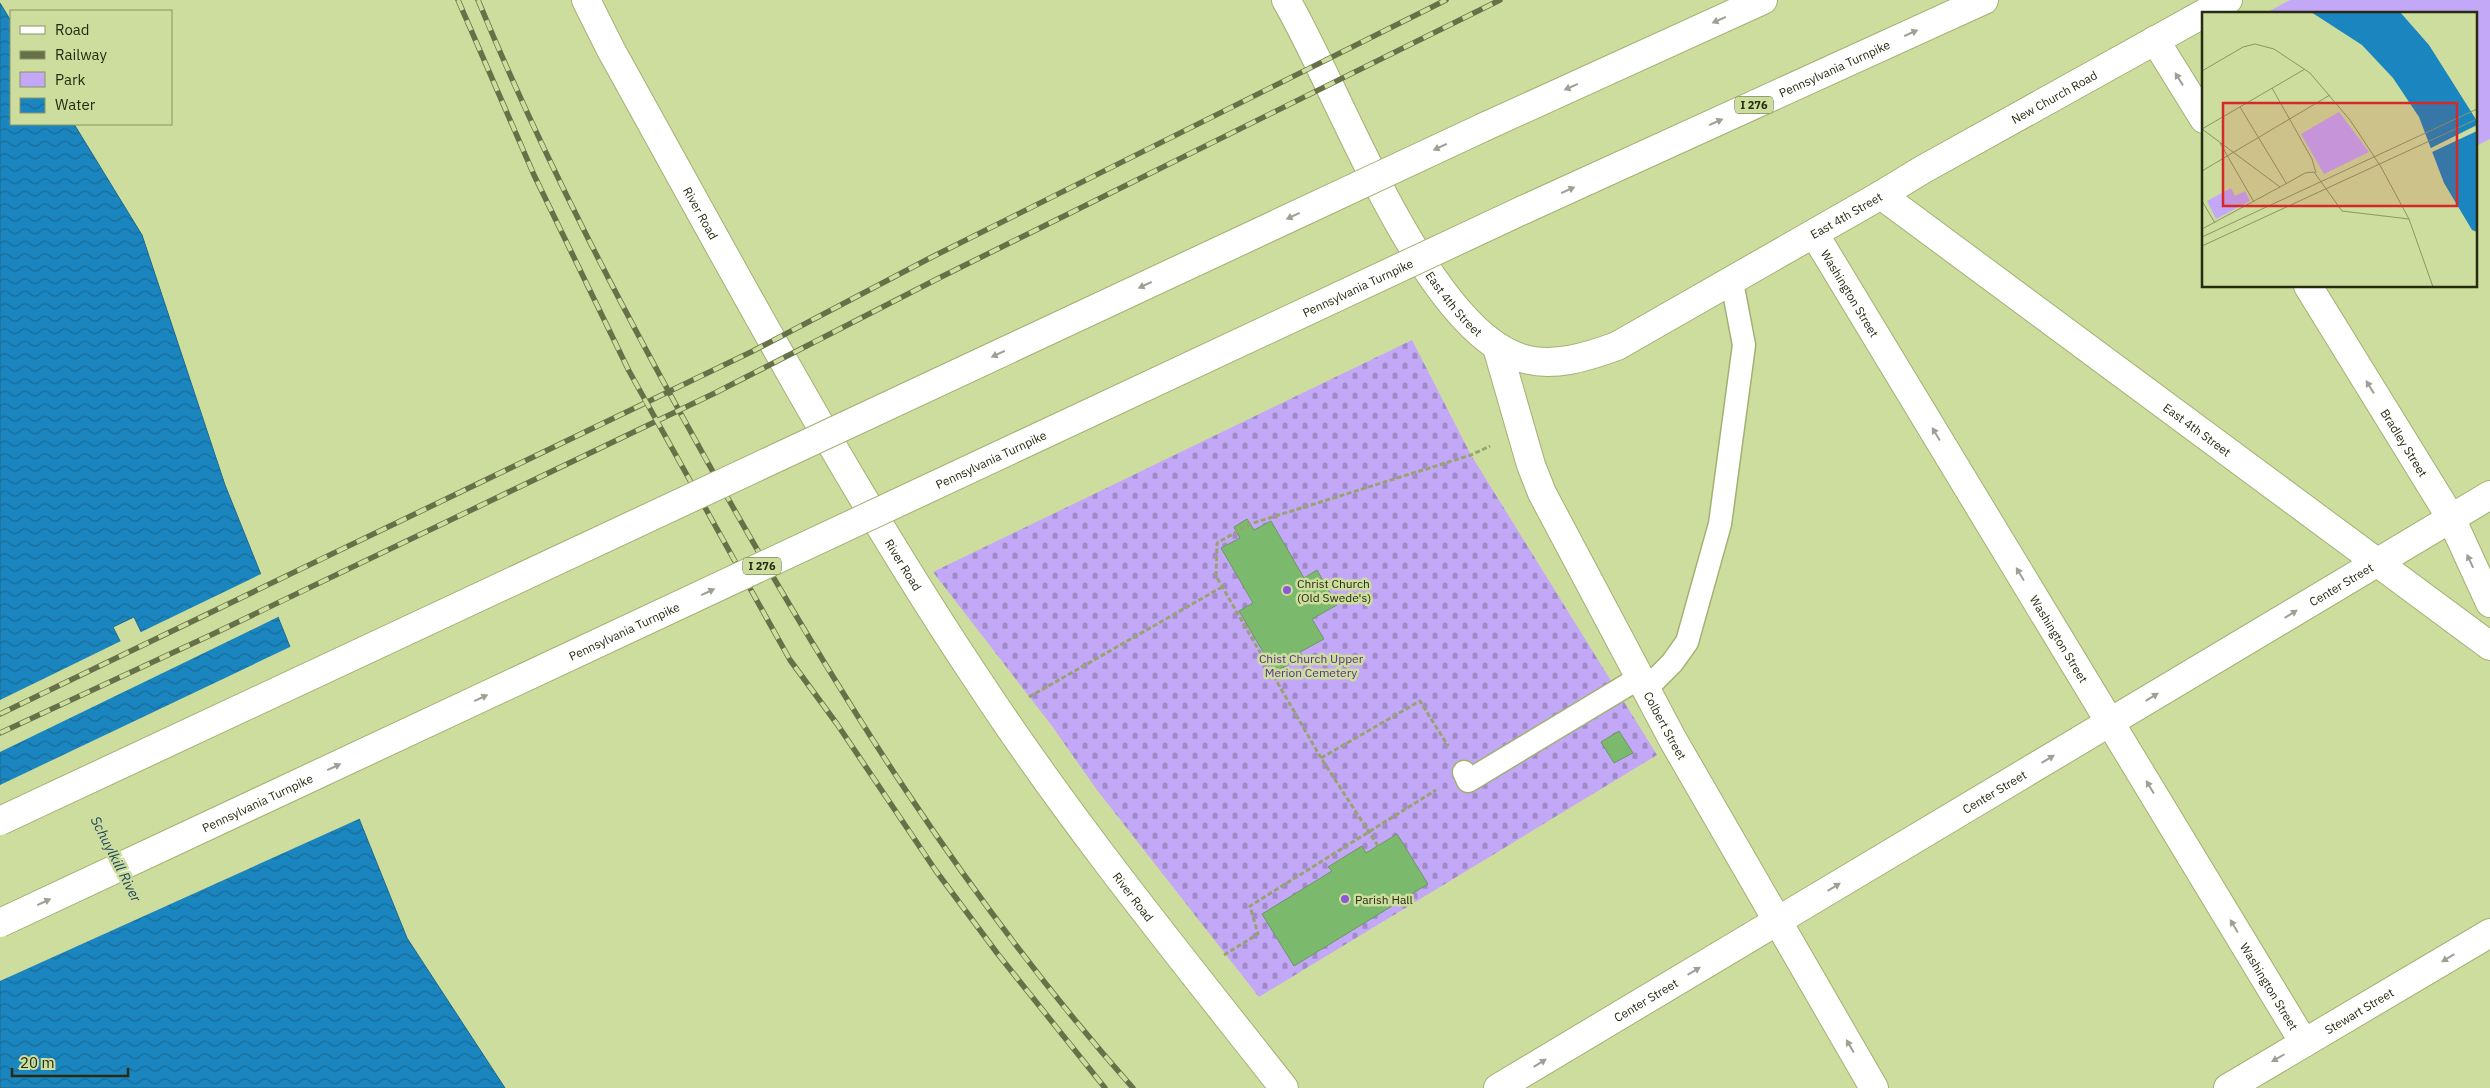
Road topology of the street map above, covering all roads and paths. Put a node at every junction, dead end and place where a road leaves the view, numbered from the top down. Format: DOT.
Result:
graph roads {
  1 [pos="586,0"];
  2 [pos="1286,0"];
  3 [pos="1763,0"];
  4 [pos="1984,0"];
  5 [pos="2228,0"];
  6 [pos="2206,12"];
  7 [pos="2202,14"];
  8 [pos="2155,40"];
  9 [pos="2202,116"];
  10 [pos="1882,196"];
  11 [pos="1815,235"];
  12 [pos="1732,282"];
  13 [pos="2309,288"];
  14 [pos="1497,347"];
  15 [pos="1521,432"];
  16 [pos="2490,495"];
  17 [pos="2451,518"];
  18 [pos="2377,562"];
  19 [pos="1222,587"];
  20 [pos="2490,603"];
  21 [pos="2490,646"];
  22 [pos="1642,683"];
  23 [pos="1000,713"];
  24 [pos="2110,722"];
  25 [pos="1321,758"];
  26 [pos="1464,772"];
  27 [pos="0,821"];
  28 [pos="1368,833"];
  29 [pos="1378,846"];
  30 [pos="1778,920"];
  31 [pos="0,923"];
  32 [pos="2490,933"];
  33 [pos="1224,955"];
  34 [pos="2304,1043"];
  35 [pos="1284,1088"];
  36 [pos="1498,1088"];
  37 [pos="1874,1088"];
  38 [pos="2228,1088"];
  1 -- 23 [label="main road, River Road"];
  2 -- 14 [label="main road, East 4th Street"];
  3 -- 27 [label="main road, one-way, bridge"];
  31 -- 4 [label="main road, Pennsylvania Turnpike / I 276, one-way, bridge"];
  5 -- 6 [label="main road, New Church Road"];
  7 -- 8 [label="main road, New Church Road"];
  9 -- 8 [label="main road, one-way"];
  8 -- 10 [label="main road, New Church Road"];
  10 -- 11 [label="main road, East 4th Street"];
  10 -- 18 [label="main road, East 4th Street"];
  11 -- 12 [label="main road, East 4th Street"];
  24 -- 11 [label="main road, Washington Street, one-way"];
  12 -- 14 [label="main road, East 4th Street"];
  12 -- 22 [label="lane"];
  17 -- 13 [label="main road, Bradley Street, one-way"];
  14 -- 15 [label="main road, Colbert Street"];
  15 -- 19 [label="path"];
  15 -- 22 [label="main road, Colbert Street"];
  16 -- 17 [label="main road, Center Street"];
  17 -- 18 [label="main road, Center Street"];
  20 -- 17 [label="main road, Bradley Street, one-way"];
  18 -- 21 [label="main road, East 4th Street"];
  24 -- 18 [label="main road, Center Street, one-way"];
  19 -- 23 [label="path"];
  19 -- 25 [label="path"];
  22 -- 26 [label="lane"];
  22 -- 30 [label="main road, Colbert Street"];
  23 -- 35 [label="main road, River Road"];
  30 -- 24 [label="main road, Center Street, one-way"];
  34 -- 24 [label="main road, Washington Street, one-way"];
  25 -- 26 [label="path"];
  25 -- 28 [label="path"];
  26 -- 28 [label="path"];
  28 -- 29 [label="path"];
  28 -- 33 [label="path"];
  36 -- 30 [label="main road, Center Street, one-way"];
  37 -- 30 [label="main road, Colbert Street, one-way"];
  32 -- 34 [label="main road, Stewart Street, one-way"];
  34 -- 38 [label="main road, Stewart Street, one-way"];
}
